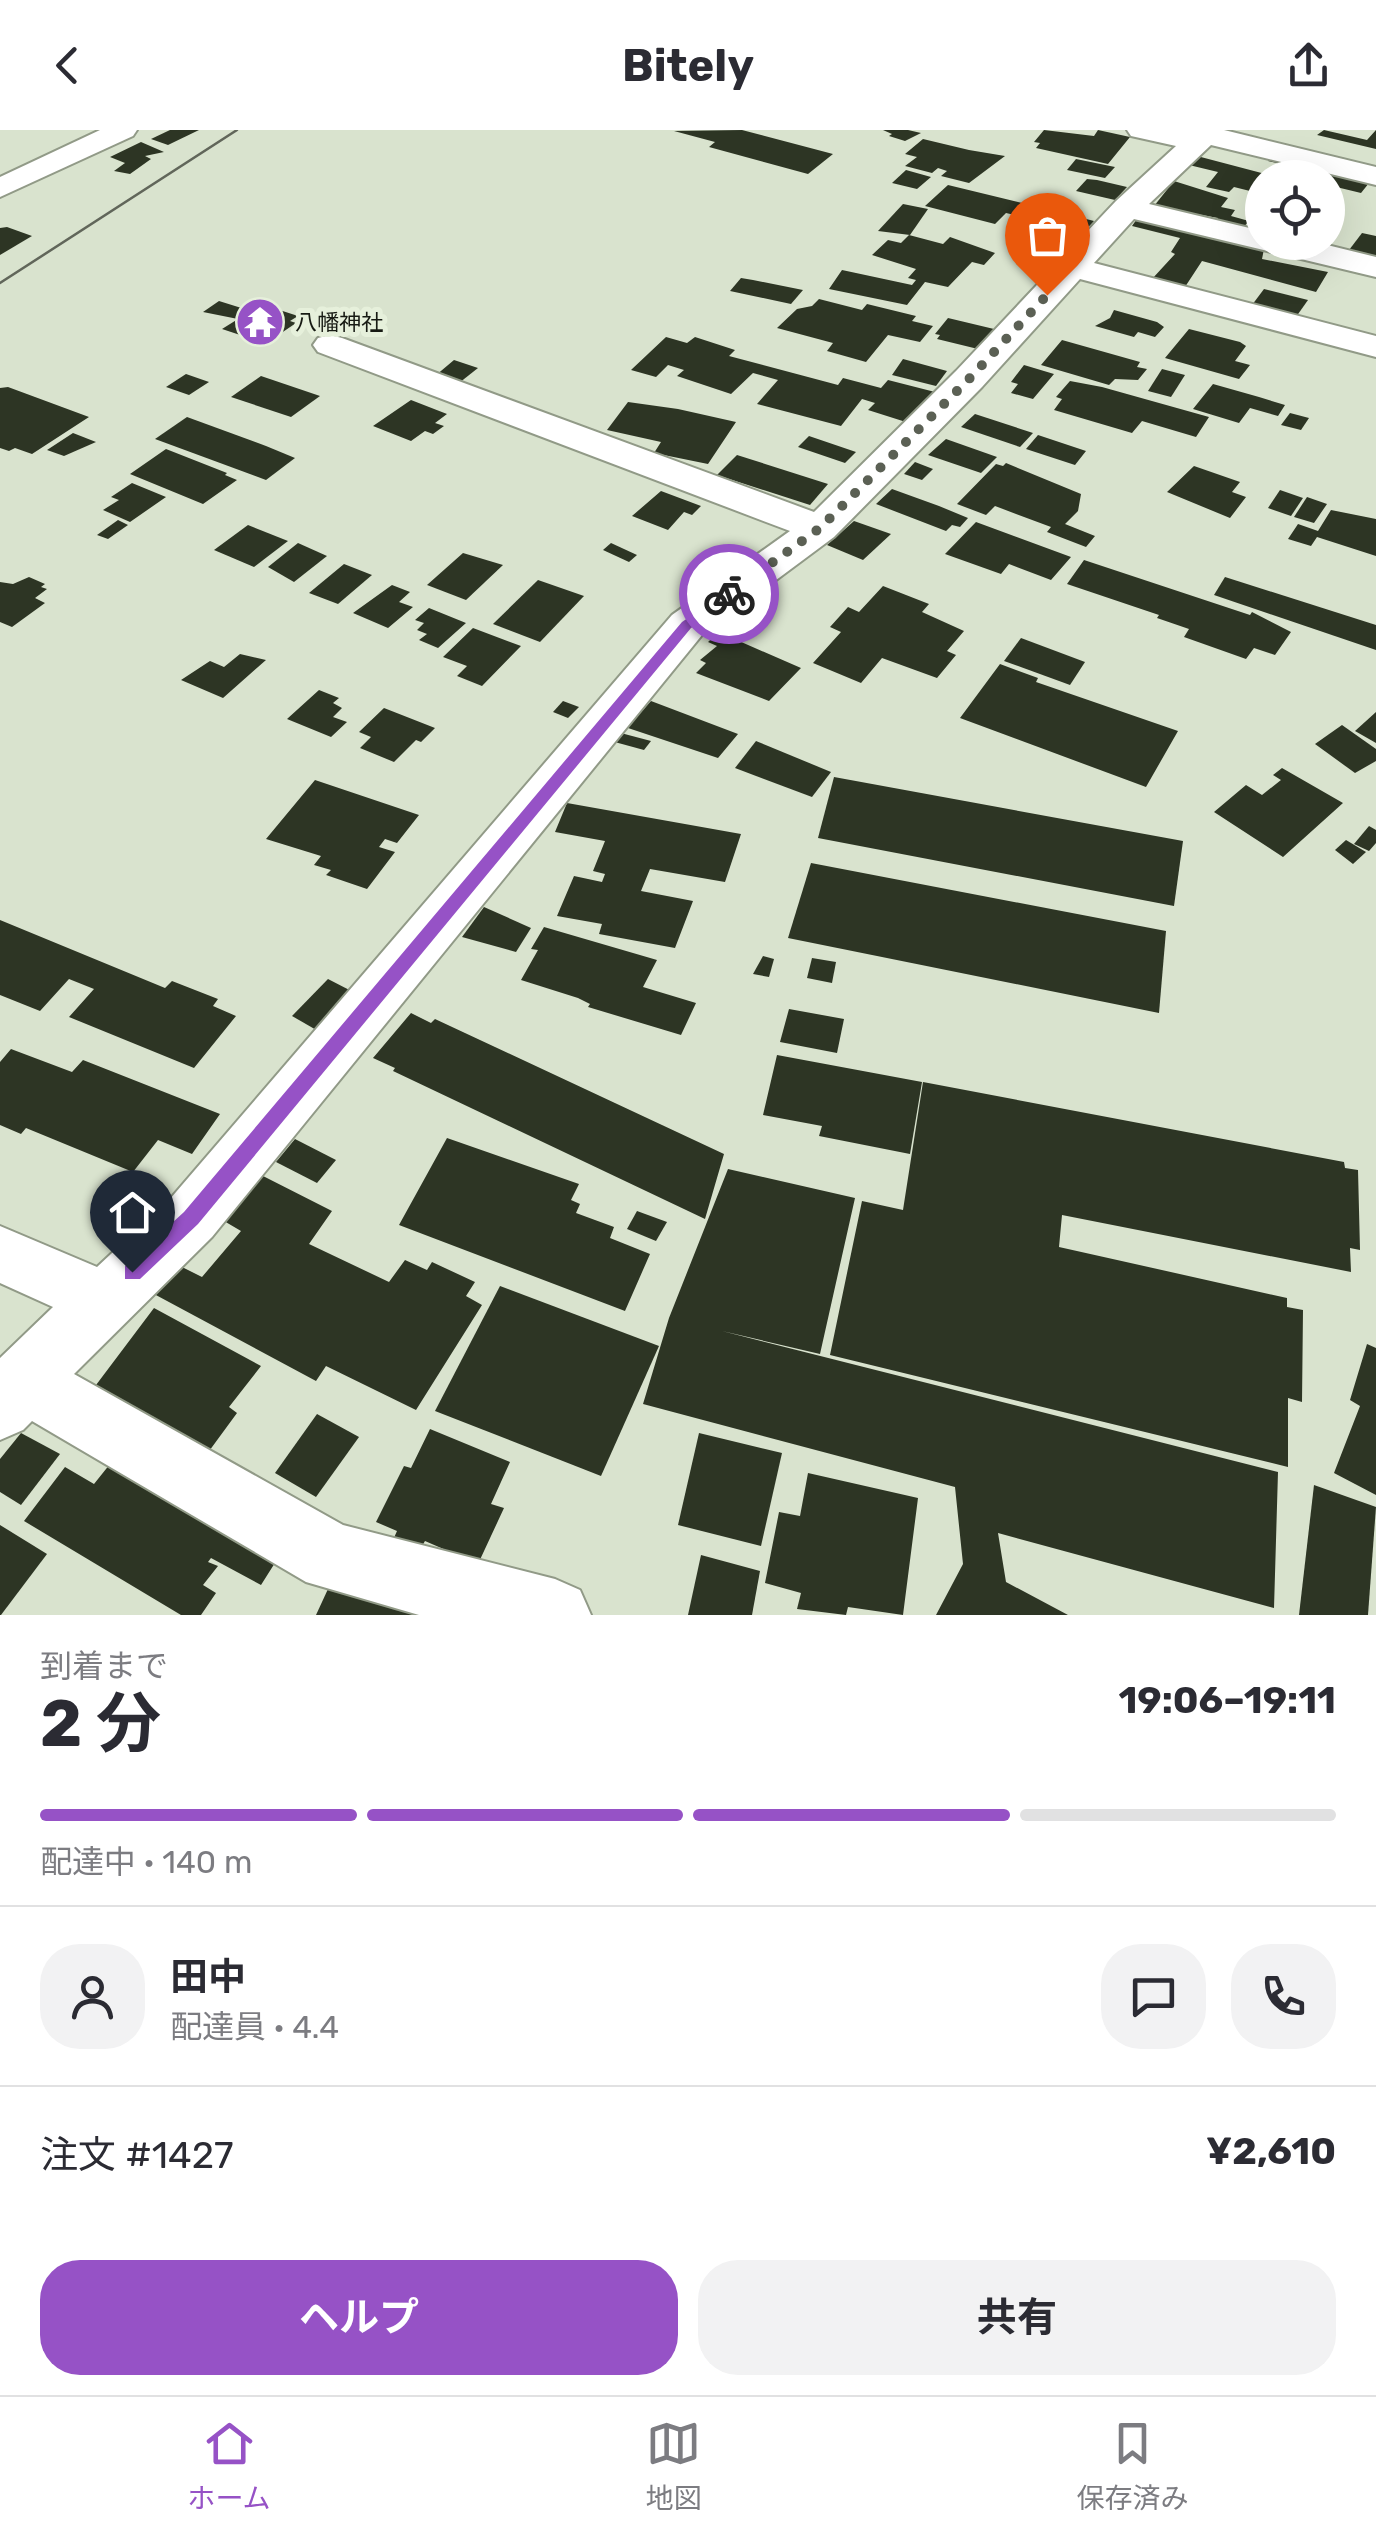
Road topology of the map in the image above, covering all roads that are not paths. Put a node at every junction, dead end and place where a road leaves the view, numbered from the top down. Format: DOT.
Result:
graph roads {
  1 [pos="124,130"];
  2 [pos="1141,130"];
  3 [pos="1204,135"];
  4 [pos="1376,176"];
  5 [pos="0,188"];
  6 [pos="1127,208"];
  7 [pos="1245,236"];
  8 [pos="1345,259"];
  9 [pos="1073,267"];
  10 [pos="1376,267"];
  11 [pos="330,345"];
  12 [pos="1376,347"];
  13 [pos="820,528"];
  14 [pos="0,1254"];
  15 [pos="104,1300"];
  16 [pos="12,1394"];
  17 [pos="555,1615"];
  1 -- 5 [label="street"];
  2 -- 3 [label="street"];
  3 -- 4 [label="street"];
  3 -- 6 [label="street"];
  6 -- 7 [label="street"];
  6 -- 9 [label="street"];
  8 -- 10 [label="street"];
  9 -- 12 [label="street"];
  9 -- 13 [label="street"];
  11 -- 13 [label="street"];
  13 -- 15 [label="street"];
  14 -- 15 [label="street"];
  15 -- 16 [label="street"];
  16 -- 17 [label="street"];
}
